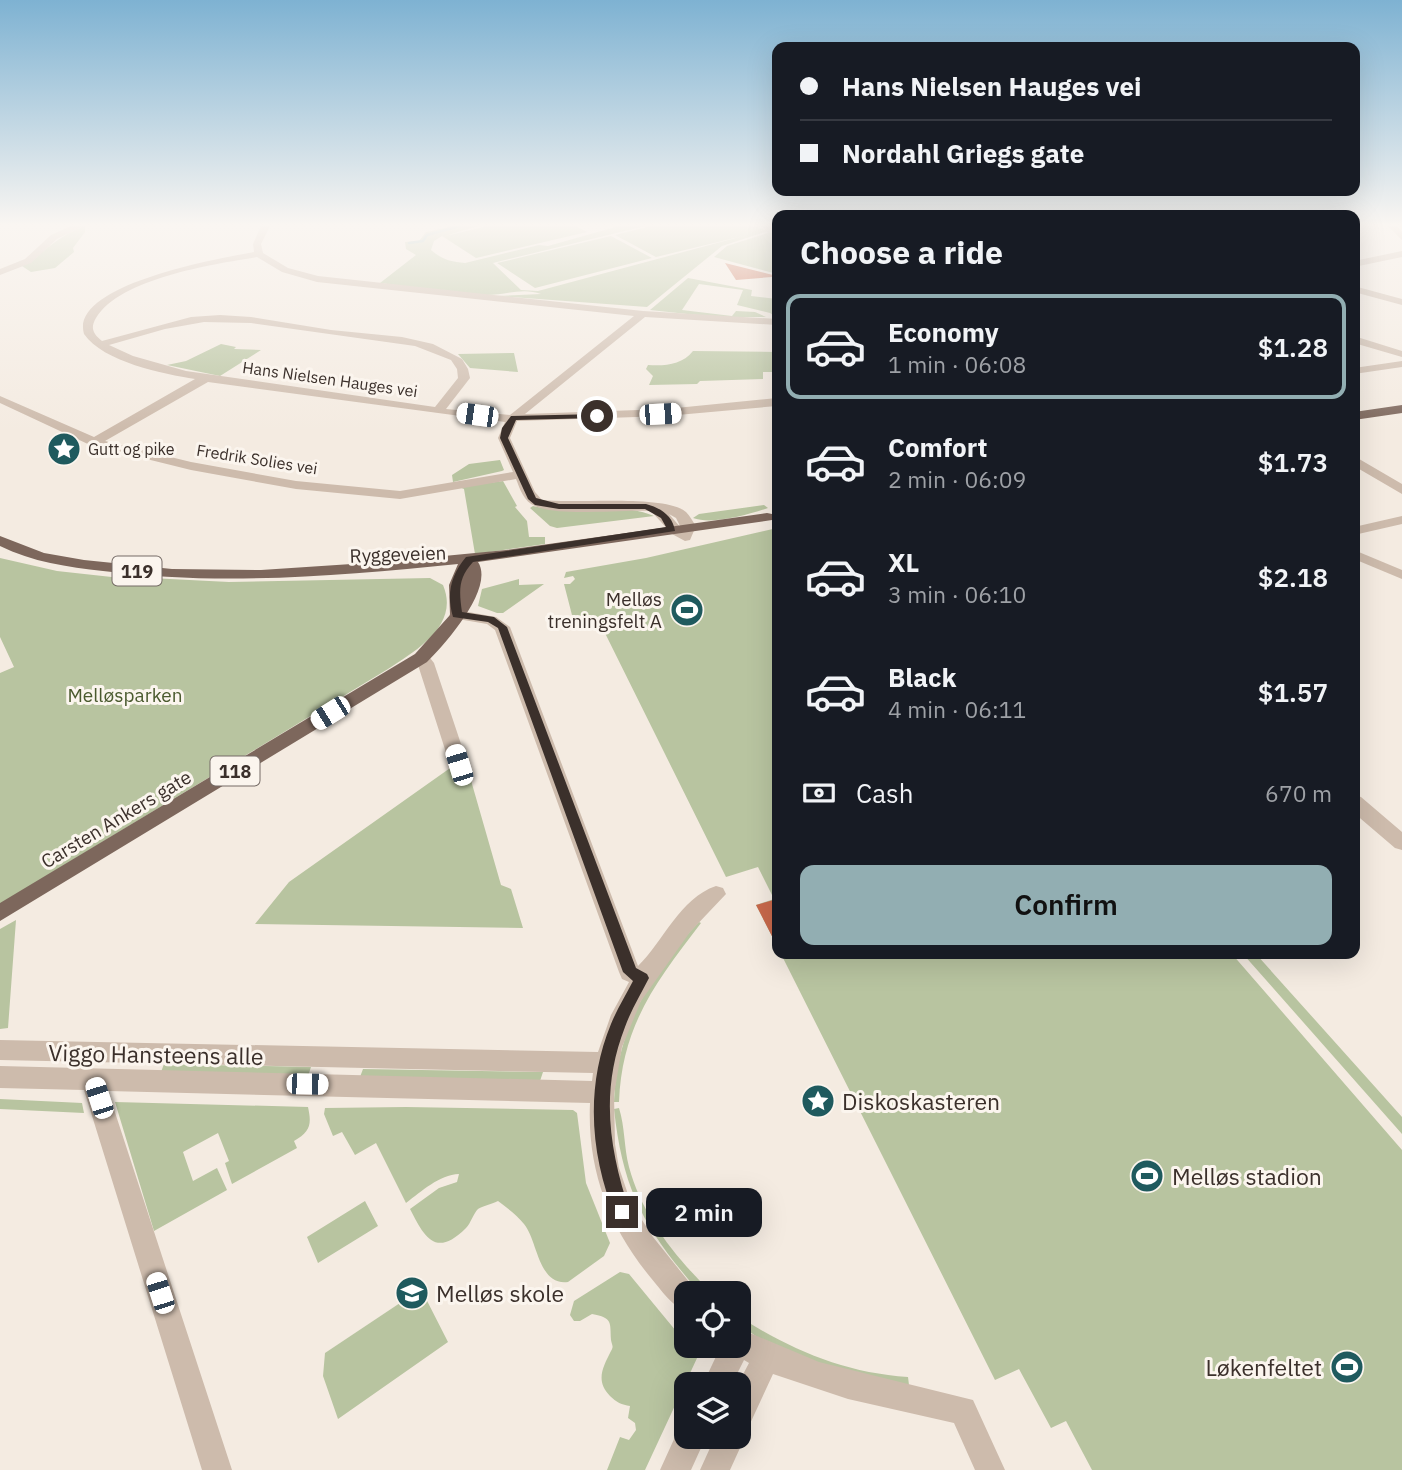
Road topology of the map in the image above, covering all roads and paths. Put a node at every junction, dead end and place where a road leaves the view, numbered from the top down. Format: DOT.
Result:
graph roads {
  1 [pos="116,295"];
  2 [pos="462,295"];
  3 [pos="1375,295"];
  4 [pos="1402,302"];
  5 [pos="643,314"];
  6 [pos="772,322"];
  7 [pos="1360,341"];
  8 [pos="100,345"];
  9 [pos="1402,354"];
  10 [pos="1402,364"];
  11 [pos="1360,370"];
  12 [pos="206,378"];
  13 [pos="0,399"];
  14 [pos="772,403"];
  15 [pos="1402,409"];
  16 [pos="439,410"];
  17 [pos="1360,415"];
  18 [pos="513,418"];
  19 [pos="94,442"];
  20 [pos="1360,464"];
  21 [pos="519,475"];
  22 [pos="1402,490"];
  23 [pos="656,509"];
  24 [pos="772,516"];
  25 [pos="1402,520"];
  26 [pos="672,529"];
  27 [pos="1360,530"];
  28 [pos="687,532"];
  29 [pos="0,540"];
  30 [pos="1360,557"];
  31 [pos="468,566"];
  32 [pos="1402,575"];
  33 [pos="457,614"];
  34 [pos="421,658"];
  35 [pos="459,765"];
  36 [pos="1360,807"];
  37 [pos="1402,843"];
  38 [pos="716,894"];
  39 [pos="0,914"];
  40 [pos="642,978"];
  41 [pos="0,1050"];
  42 [pos="606,1063"];
  43 [pos="0,1077"];
  44 [pos="92,1078"];
  45 [pos="603,1092"];
  46 [pos="674,1284"];
  47 [pos="751,1350"];
  48 [pos="766,1357"];
  49 [pos="751,1390"];
  50 [pos="685,1449"];
  51 [pos="725,1449"];
  52 [pos="217,1470"];
  53 [pos="675,1470"];
  54 [pos="715,1470"];
  55 [pos="989,1470"];
  1 -- 8 [label="street"];
  2 -- 5 [label="street"];
  3 -- 4 [label="street"];
  5 -- 6 [label="street"];
  5 -- 18 [label="street"];
  7 -- 9 [label="street"];
  8 -- 12 [label="street, Hans Nielsen Hauges vei"];
  8 -- 16 [label="street"];
  10 -- 11 [label="street"];
  12 -- 16 [label="street, Hans Nielsen Hauges vei"];
  12 -- 19 [label="street"];
  13 -- 19 [label="street, Fredrik Solies vei"];
  14 -- 18 [label="street, Hans Nielsen Hauges vei"];
  15 -- 17 [label="main road"];
  16 -- 18 [label="street, Hans Nielsen Hauges vei"];
  18 -- 21 [label="street"];
  19 -- 21 [label="street, Fredrik Solies vei"];
  20 -- 22 [label="street"];
  21 -- 23 [label="street"];
  23 -- 26 [label="street"];
  23 -- 28 [label="street"];
  24 -- 28 [label="main road, Ryggeveien"];
  25 -- 27 [label="street"];
  26 -- 28 [label="main road, Ryggeveien"];
  26 -- 31 [label="main road, Ryggeveien"];
  28 -- 31 [label="main road, Ryggeveien"];
  29 -- 31 [label="main road, Ryggeveien / 119"];
  30 -- 32 [label="street"];
  31 -- 33 [label="main road, Carsten Ankers gate / 118"];
  33 -- 34 [label="main road, Carsten Ankers gate / 118"];
  33 -- 40 [label="street"];
  34 -- 35 [label="street"];
  34 -- 39 [label="main road, Carsten Ankers gate / 118"];
  36 -- 37 [label="street"];
  38 -- 40 [label="street"];
  40 -- 42 [label="street"];
  41 -- 42 [label="street, Viggo Hansteens alle"];
  42 -- 45 [label="street"];
  43 -- 44 [label="street, Viggo Hansteens alle"];
  44 -- 45 [label="street, Viggo Hansteens alle"];
  44 -- 52 [label="street"];
  45 -- 46 [label="street"];
  47 -- 48 [label="street"];
  48 -- 49 [label="street"];
  48 -- 55 [label="street"];
  50 -- 53 [label="street"];
  51 -- 54 [label="street"];
}
